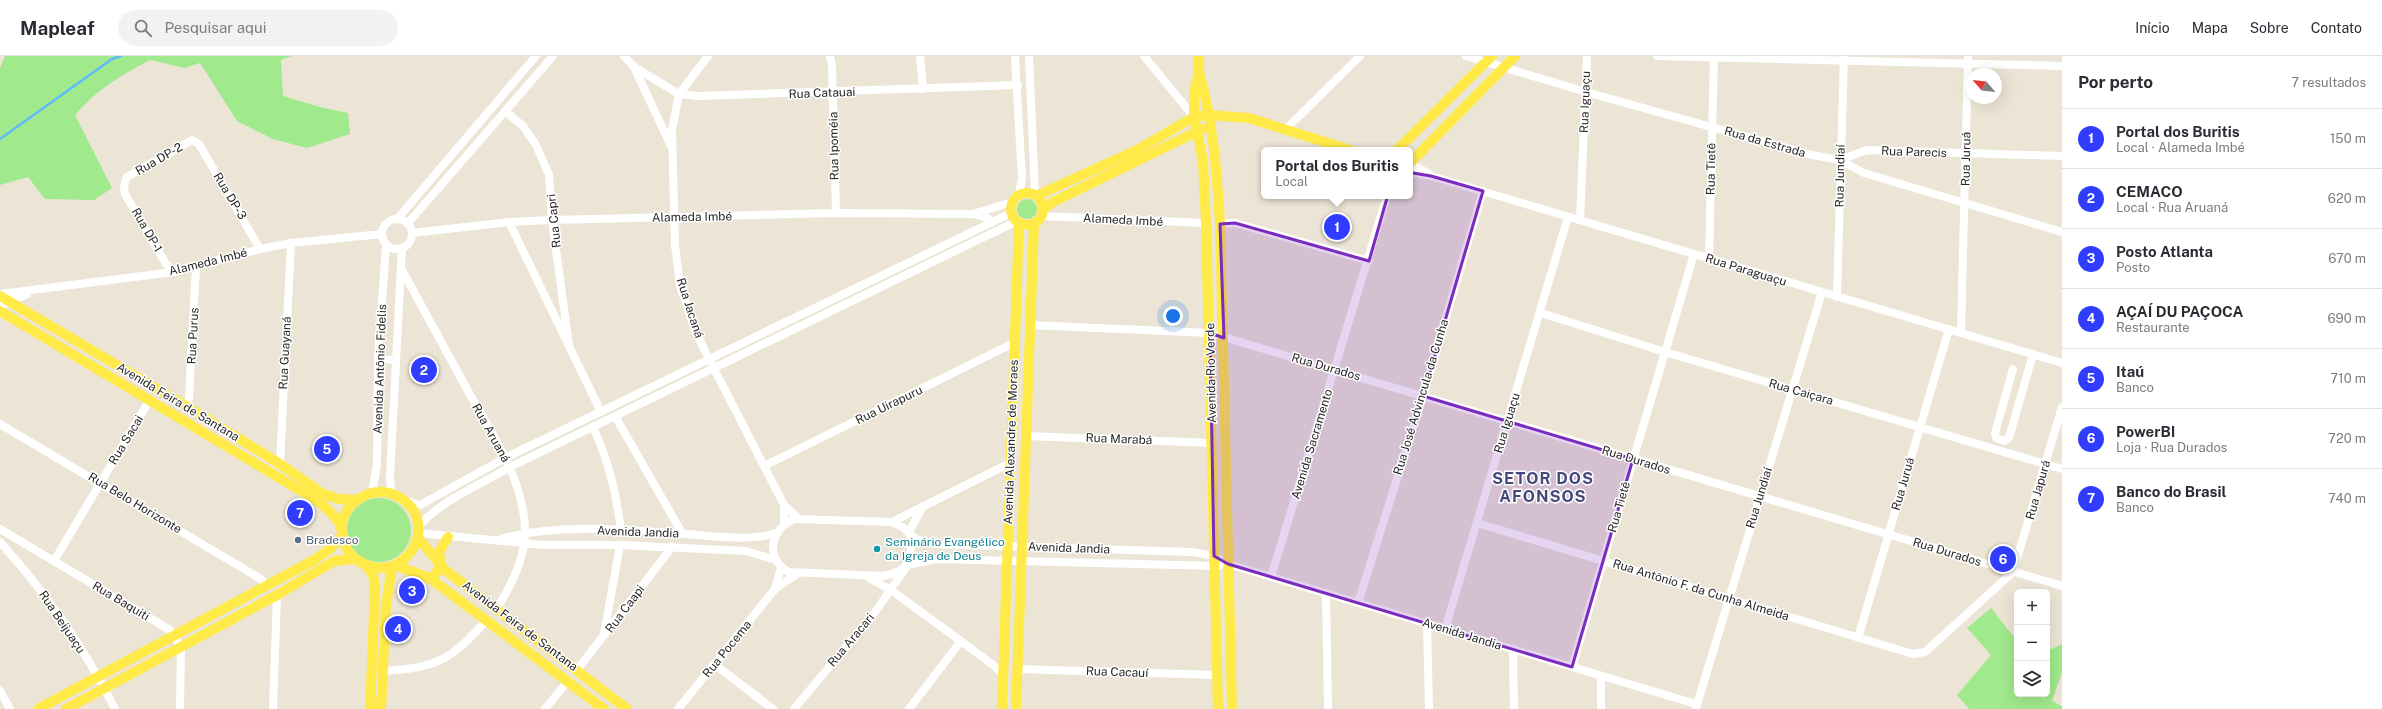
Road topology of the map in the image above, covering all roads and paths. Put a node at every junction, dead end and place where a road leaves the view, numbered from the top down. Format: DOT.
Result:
graph roads {
  1 [pos="536,56"];
  2 [pos="553,56"];
  3 [pos="624,56"];
  4 [pos="708,56"];
  5 [pos="830,56"];
  6 [pos="920,56"];
  7 [pos="1015,56"];
  8 [pos="1028,56"];
  9 [pos="1144,56"];
  10 [pos="1199,56"];
  11 [pos="1360,56"];
  12 [pos="1466,56"];
  13 [pos="1516,56"];
  14 [pos="1587,56"];
  15 [pos="1657,56"];
  16 [pos="1714,57"];
  17 [pos="1844,58"];
  18 [pos="1489,59"];
  19 [pos="1968,60"];
  20 [pos="2062,66"];
  21 [pos="634,67"];
  22 [pos="1503,67"];
  23 [pos="1199,72"];
  24 [pos="1018,85"];
  25 [pos="923,89"];
  26 [pos="1586,92"];
  27 [pos="833,93"];
  28 [pos="679,94"];
  29 [pos="505,110"];
  30 [pos="1194,117"];
  31 [pos="1209,120"];
  32 [pos="1712,126"];
  33 [pos="1285,130"];
  34 [pos="1196,131"];
  35 [pos="199,144"];
  36 [pos="1340,147"];
  37 [pos="1403,147"];
  38 [pos="672,148"];
  39 [pos="1966,153"];
  40 [pos="2062,156"];
  41 [pos="1840,160"];
  42 [pos="1413,161"];
  43 [pos="1413,164"];
  44 [pos="124,186"];
  45 [pos="1483,191"];
  46 [pos="1019,194"];
  47 [pos="1036,196"];
  48 [pos="1387,199"];
  49 [pos="1012,202"];
  50 [pos="1965,203"];
  51 [pos="836,213"];
  52 [pos="973,214"];
  53 [pos="1039,216"];
  54 [pos="675,217"];
  55 [pos="1568,217"];
  56 [pos="398,218"];
  57 [pos="1016,219"];
  58 [pos="552,220"];
  59 [pos="1580,220"];
  60 [pos="409,222"];
  61 [pos="509,222"];
  62 [pos="991,223"];
  63 [pos="1206,223"];
  64 [pos="1220,224"];
  65 [pos="2062,232"];
  66 [pos="413,233"];
  67 [pos="382,234"];
  68 [pos="291,243"];
  69 [pos="386,245"];
  70 [pos="402,248"];
  71 [pos="260,249"];
  72 [pos="1694,254"];
  73 [pos="1709,259"];
  74 [pos="1369,261"];
  75 [pos="196,266"];
  76 [pos="401,268"];
  77 [pos="174,272"];
  78 [pos="34,291"];
  79 [pos="1822,292"];
  80 [pos="0,295"];
  81 [pos="1838,297"];
  82 [pos="10,302"];
  83 [pos="0,306"];
  84 [pos="0,311"];
  85 [pos="1541,313"];
  86 [pos="1029,325"];
  87 [pos="1949,330"];
  88 [pos="1210,333"];
  89 [pos="1962,333"];
  90 [pos="1224,338"];
  91 [pos="1014,343"];
  92 [pos="569,346"];
  93 [pos="1665,352"];
  94 [pos="2034,354"];
  95 [pos="709,358"];
  96 [pos="378,359"];
  97 [pos="396,360"];
  98 [pos="2062,363"];
  99 [pos="714,367"];
  100 [pos="1336,369"];
  101 [pos="2014,369"];
  102 [pos="1792,389"];
  103 [pos="1423,396"];
  104 [pos="149,401"];
  105 [pos="186,406"];
  106 [pos="2062,407"];
  107 [pos="601,412"];
  108 [pos="615,416"];
  109 [pos="1507,421"];
  110 [pos="0,424"];
  111 [pos="593,427"];
  112 [pos="1920,427"];
  113 [pos="1025,436"];
  114 [pos="1212,443"];
  115 [pos="505,458"];
  116 [pos="1633,459"];
  117 [pos="1010,463"];
  118 [pos="280,464"];
  119 [pos="2045,464"];
  120 [pos="764,466"];
  121 [pos="510,467"];
  122 [pos="2062,469"];
  123 [pos="100,482"];
  124 [pos="372,493"];
  125 [pos="391,493"];
  126 [pos="442,494"];
  127 [pos="1760,497"];
  128 [pos="358,500"];
  129 [pos="407,501"];
  130 [pos="448,503"];
  131 [pos="784,505"];
  132 [pos="921,509"];
  133 [pos="799,519"];
  134 [pos="892,522"];
  135 [pos="784,523"];
  136 [pos="1477,523"];
  137 [pos="0,529"];
  138 [pos="621,531"];
  139 [pos="342,532"];
  140 [pos="525,532"];
  141 [pos="418,533"];
  142 [pos="682,533"];
  143 [pos="777,533"];
  144 [pos="909,533"];
  145 [pos="1888,535"];
  146 [pos="448,537"];
  147 [pos="499,540"];
  148 [pos="0,542"];
  149 [pos="524,543"];
  150 [pos="620,545"];
  151 [pos="1007,546"];
  152 [pos="1021,546"];
  153 [pos="672,548"];
  154 [pos="1214,556"];
  155 [pos="355,559"];
  156 [pos="776,560"];
  157 [pos="1006,560"];
  158 [pos="54,561"];
  159 [pos="1021,561"];
  160 [pos="1603,561"];
  161 [pos="1228,564"];
  162 [pos="366,566"];
  163 [pos="394,566"];
  164 [pos="441,566"];
  165 [pos="781,567"];
  166 [pos="906,567"];
  167 [pos="1214,567"];
  168 [pos="2013,572"];
  169 [pos="797,574"];
  170 [pos="866,576"];
  171 [pos="1271,578"];
  172 [pos="431,579"];
  173 [pos="266,586"];
  174 [pos="2062,586"];
  175 [pos="776,589"];
  176 [pos="891,590"];
  177 [pos="1326,593"];
  178 [pos="277,595"];
  179 [pos="1729,598"];
  180 [pos="1358,603"];
  181 [pos="497,608"];
  182 [pos="487,620"];
  183 [pos="1427,624"];
  184 [pos="1445,629"];
  185 [pos="174,636"];
  186 [pos="604,636"];
  187 [pos="1858,638"];
  188 [pos="961,641"];
  189 [pos="181,647"];
  190 [pos="1513,649"];
  191 [pos="714,664"];
  192 [pos="1572,667"];
  193 [pos="1017,669"];
  194 [pos="577,670"];
  195 [pos="382,671"];
  196 [pos="1002,674"];
  197 [pos="1217,675"];
  198 [pos="1601,676"];
  199 [pos="97,677"];
  200 [pos="567,682"];
  201 [pos="104,688"];
  202 [pos="0,691"];
  203 [pos="1696,706"];
  204 [pos="10,709"];
  205 [pos="38,709"];
  206 [pos="66,709"];
  207 [pos="115,709"];
  208 [pos="180,709"];
  209 [pos="273,709"];
  210 [pos="370,709"];
  211 [pos="381,709"];
  212 [pos="545,709"];
  213 [pos="604,709"];
  214 [pos="627,709"];
  215 [pos="678,709"];
  216 [pos="773,709"];
  217 [pos="794,709"];
  218 [pos="909,709"];
  219 [pos="1002,709"];
  220 [pos="1016,709"];
  221 [pos="1218,709"];
  222 [pos="1232,709"];
  223 [pos="1328,709"];
  224 [pos="1429,709"];
  225 [pos="1514,709"];
  226 [pos="1601,709"];
  1 -- 56 [label="street"];
  2 -- 29 [label="street"];
  3 -- 21 [label="street, Rua Jacaná"];
  4 -- 28 [label="street"];
  5 -- 27 [label="street, Rua Ipoméia"];
  6 -- 25 [label="street"];
  7 -- 24 [label="street"];
  8 -- 47 [label="street"];
  9 -- 30 [label="street"];
  10 -- 23 [label="main road"];
  11 -- 33 [label="street"];
  12 -- 18 [label="street, Rua da Estrada"];
  13 -- 22 [label="main road"];
  14 -- 26 [label="street, Rua Iguaçu"];
  15 -- 16 [label="street"];
  16 -- 17 [label="street"];
  16 -- 32 [label="street, Rua Tietê"];
  17 -- 19 [label="street"];
  17 -- 41 [label="street, Rua Jundiaí"];
  18 -- 22 [label="street, Rua da Estrada"];
  18 -- 37 [label="main road"];
  19 -- 20 [label="street"];
  19 -- 39 [label="street, Rua Juruá"];
  21 -- 28 [label="street, Rua Catauai"];
  21 -- 38 [label="street, Rua Jacaná"];
  22 -- 26 [label="street, Rua da Estrada"];
  22 -- 42 [label="main road"];
  23 -- 30 [label="main road, Avenida Rio Verde"];
  23 -- 31 [label="main road, Avenida Rio Verde"];
  24 -- 25 [label="street, Rua Catauai"];
  24 -- 46 [label="street"];
  25 -- 27 [label="street, Rua Catauai"];
  26 -- 32 [label="street, Rua da Estrada"];
  26 -- 59 [label="street, Rua Iguaçu"];
  27 -- 28 [label="street, Rua Catauai"];
  27 -- 51 [label="street, Rua Ipoméia"];
  28 -- 38 [label="street"];
  29 -- 58 [label="street, Rua Capri"];
  29 -- 60 [label="street"];
  30 -- 31 [label="main road"];
  30 -- 34 [label="main road, Avenida Rio Verde"];
  30 -- 47 [label="main road"];
  31 -- 33 [label="main road"];
  31 -- 34 [label="main road"];
  31 -- 64 [label="main road, Avenida Rio Verde"];
  32 -- 41 [label="street, Rua da Estrada"];
  32 -- 73 [label="street, Rua Tietê"];
  33 -- 36 [label="main road"];
  34 -- 53 [label="main road"];
  34 -- 63 [label="main road, Avenida Rio Verde"];
  35 -- 44 [label="street, Rua DP-2"];
  35 -- 71 [label="street, Rua DP-3"];
  38 -- 54 [label="street, Rua Jacaná"];
  39 -- 40 [label="street, Rua Parecis"];
  39 -- 41 [label="street, Rua Parecis"];
  39 -- 50 [label="street, Rua Juruá"];
  41 -- 50 [label="street, Rua da Estrada"];
  41 -- 81 [label="street, Rua Jundiaí"];
  43 -- 45 [label="street, Rua Paraguaçu"];
  44 -- 77 [label="street, Rua DP-1"];
  45 -- 55 [label="street, Rua Paraguaçu"];
  45 -- 103 [label="street, Rua José Advincula da Cunha"];
  46 -- 47 [label="main road"];
  46 -- 49 [label="main road"];
  47 -- 53 [label="main road"];
  48 -- 74 [label="street, Avenida Sacramento"];
  49 -- 52 [label="street, Alameda Imbé"];
  49 -- 57 [label="main road"];
  50 -- 65 [label="street, Rua da Estrada"];
  50 -- 89 [label="street, Rua Juruá"];
  51 -- 52 [label="street, Alameda Imbé"];
  51 -- 54 [label="street, Alameda Imbé"];
  52 -- 62 [label="street, Alameda Imbé"];
  53 -- 57 [label="main road"];
  53 -- 63 [label="street, Alameda Imbé"];
  53 -- 86 [label="main road, Avenida Alexandre de Moraes"];
  54 -- 58 [label="street, Alameda Imbé"];
  54 -- 95 [label="street, Rua Jacaná"];
  55 -- 59 [label="street, Rua Paraguaçu"];
  55 -- 85 [label="street, Rua Iguaçu"];
  56 -- 60 [label="street"];
  56 -- 67 [label="street"];
  57 -- 62 [label="street"];
  57 -- 91 [label="main road, Avenida Alexandre de Moraes"];
  57 -- 99 [label="street"];
  58 -- 61 [label="street, Alameda Imbé"];
  58 -- 92 [label="street, Rua Capri"];
  59 -- 72 [label="street, Rua Paraguaçu"];
  60 -- 66 [label="street"];
  61 -- 66 [label="street, Alameda Imbé"];
  61 -- 92 [label="street, Rua Capri"];
  62 -- 95 [label="street"];
  63 -- 88 [label="main road, Avenida Rio Verde"];
  64 -- 74 [label="street"];
  64 -- 90 [label="main road, Avenida Rio Verde"];
  66 -- 70 [label="street"];
  67 -- 68 [label="street, Alameda Imbé"];
  67 -- 69 [label="street"];
  68 -- 71 [label="street, Alameda Imbé"];
  68 -- 118 [label="street, Rua Guayaná"];
  69 -- 70 [label="street"];
  69 -- 96 [label="street, Avenida Antônio Fidelis"];
  70 -- 76 [label="street, Avenida Antônio Fidelis"];
  71 -- 75 [label="street, Alameda Imbé"];
  72 -- 73 [label="street, Rua Paraguaçu"];
  72 -- 93 [label="street, Rua Tietê"];
  73 -- 79 [label="street, Rua Paraguaçu"];
  74 -- 100 [label="street, Avenida Sacramento"];
  75 -- 77 [label="street, Alameda Imbé"];
  75 -- 105 [label="street, Rua Purus"];
  76 -- 97 [label="street, Avenida Antônio Fidelis"];
  76 -- 115 [label="street, Rua Aruaná"];
  77 -- 78 [label="street, Alameda Imbé"];
  78 -- 80 [label="street, Alameda Imbé"];
  78 -- 82 [label="street, Alameda Imbé"];
  79 -- 81 [label="street, Rua Paraguaçu"];
  79 -- 102 [label="street, Rua Jundiaí"];
  80 -- 82 [label="main road, Avenida Feira de Santana"];
  81 -- 87 [label="street, Rua Paraguaçu"];
  82 -- 83 [label="street, Alameda Imbé"];
  82 -- 105 [label="main road, Avenida Feira de Santana"];
  84 -- 104 [label="main road, Avenida Feira de Santana"];
  85 -- 93 [label="street, Rua Caiçara"];
  85 -- 109 [label="street, Rua Iguaçu"];
  86 -- 88 [label="street"];
  86 -- 113 [label="main road, Avenida Alexandre de Moraes"];
  87 -- 89 [label="street, Rua Paraguaçu"];
  87 -- 112 [label="street, Rua Juruá"];
  88 -- 90 [label="street, Rua Durados"];
  88 -- 114 [label="main road, Avenida Rio Verde"];
  89 -- 94 [label="street, Rua Paraguaçu"];
  90 -- 100 [label="street, Rua Durados"];
  90 -- 161 [label="main road, Avenida Rio Verde"];
  91 -- 117 [label="main road, Avenida Alexandre de Moraes"];
  91 -- 120 [label="street, Rua Uirapuru"];
  92 -- 107 [label="street, Rua Capri"];
  93 -- 102 [label="street, Rua Caiçara"];
  93 -- 116 [label="street, Rua Tietê"];
  94 -- 98 [label="street, Rua Paraguaçu"];
  94 -- 101 [label="street"];
  95 -- 99 [label="street, Rua Jacaná"];
  95 -- 107 [label="street"];
  96 -- 97 [label="street"];
  96 -- 124 [label="street, Avenida Antônio Fidelis"];
  97 -- 125 [label="street, Avenida Antônio Fidelis"];
  99 -- 108 [label="street"];
  99 -- 120 [label="street, Rua Jacaná"];
  100 -- 103 [label="street, Rua Durados"];
  100 -- 171 [label="street, Avenida Sacramento"];
  102 -- 112 [label="street, Rua Caiçara"];
  102 -- 127 [label="street, Rua Jundiaí"];
  103 -- 109 [label="street, Rua Durados"];
  103 -- 180 [label="street, Rua José Advincula da Cunha"];
  104 -- 123 [label="street, Rua Sacai"];
  104 -- 139 [label="main road, Avenida Feira de Santana"];
  105 -- 118 [label="main road, Avenida Feira de Santana"];
  106 -- 119 [label="street, Rua Japurá"];
  107 -- 115 [label="street"];
  108 -- 111 [label="street"];
  108 -- 142 [label="street"];
  109 -- 116 [label="street, Rua Durados"];
  109 -- 136 [label="street, Rua Iguaçu"];
  110 -- 123 [label="street, Rua Belo Horizonte"];
  111 -- 121 [label="street"];
  111 -- 138 [label="street"];
  112 -- 119 [label="street, Rua Caiçara"];
  112 -- 145 [label="street, Rua Juruá"];
  113 -- 114 [label="street, Rua Marabá"];
  113 -- 152 [label="main road, Avenida Alexandre de Moraes"];
  114 -- 154 [label="main road, Avenida Rio Verde"];
  115 -- 121 [label="street, Rua Aruaná"];
  115 -- 126 [label="street"];
  116 -- 127 [label="street, Rua Durados"];
  116 -- 160 [label="street, Rua Tietê"];
  117 -- 132 [label="street"];
  117 -- 151 [label="main road, Avenida Alexandre de Moraes"];
  118 -- 128 [label="main road, Avenida Feira de Santana"];
  119 -- 122 [label="street, Rua Caiçara"];
  119 -- 168 [label="street, Rua Japurá"];
  120 -- 131 [label="street, Rua Jacaná"];
  121 -- 130 [label="street"];
  121 -- 140 [label="street, Rua Aruaná"];
  123 -- 158 [label="street, Rua Sacai"];
  123 -- 173 [label="street, Rua Belo Horizonte"];
  124 -- 125 [label="main road"];
  124 -- 128 [label="main road"];
  125 -- 129 [label="main road"];
  126 -- 129 [label="street"];
  126 -- 130 [label="street"];
  127 -- 145 [label="street, Rua Durados"];
  127 -- 179 [label="street, Rua Jundiaí"];
  128 -- 139 [label="main road"];
  129 -- 141 [label="main road"];
  130 -- 141 [label="street"];
  131 -- 133 [label="street, Rua Jacaná"];
  131 -- 135 [label="street, Rua Jacaná"];
  132 -- 134 [label="street"];
  132 -- 144 [label="street"];
  133 -- 134 [label="street"];
  133 -- 135 [label="street"];
  134 -- 144 [label="street, Avenida Jandia"];
  135 -- 143 [label="street"];
  136 -- 160 [label="street, Rua Antônio F. da Cunha Almeida"];
  136 -- 184 [label="street, Rua Iguaçu"];
  137 -- 158 [label="street, Rua Baquiti"];
  138 -- 140 [label="street, Avenida Jandia"];
  138 -- 142 [label="street, Avenida Jandia"];
  139 -- 155 [label="main road"];
  139 -- 173 [label="main road"];
  140 -- 147 [label="street, Avenida Jandia"];
  140 -- 149 [label="street, Rua Aruaná"];
  141 -- 146 [label="street, Avenida Jandia"];
  141 -- 163 [label="main road"];
  141 -- 164 [label="main road, Avenida Feira de Santana"];
  142 -- 143 [label="street, Avenida Jandia"];
  143 -- 156 [label="street"];
  144 -- 151 [label="street, Avenida Jandia"];
  144 -- 166 [label="street"];
  145 -- 168 [label="street, Rua Durados"];
  145 -- 187 [label="street, Rua Juruá"];
  146 -- 147 [label="street, Avenida Jandia"];
  146 -- 164 [label="main road"];
  147 -- 149 [label="street, Avenida Jandia"];
  148 -- 199 [label="street, Rua Beijuaçu"];
  149 -- 150 [label="street, Avenida Jandia"];
  149 -- 181 [label="street, Rua Aruaná"];
  150 -- 153 [label="street, Avenida Jandia"];
  150 -- 186 [label="street"];
  151 -- 152 [label="street, Avenida Jandia"];
  151 -- 157 [label="main road, Avenida Alexandre de Moraes"];
  152 -- 154 [label="street, Avenida Jandia"];
  152 -- 159 [label="main road, Avenida Alexandre de Moraes"];
  153 -- 156 [label="street, Avenida Jandia"];
  153 -- 186 [label="street, Rua Caapi"];
  154 -- 161 [label="street, Avenida Jandia"];
  154 -- 167 [label="main road, Avenida Rio Verde"];
  155 -- 162 [label="main road"];
  155 -- 178 [label="main road"];
  156 -- 165 [label="street"];
  157 -- 159 [label="street, Avenida Jandia"];
  157 -- 166 [label="street, Avenida Jandia"];
  157 -- 196 [label="main road, Avenida Alexandre de Moraes"];
  158 -- 185 [label="street, Rua Baquiti"];
  159 -- 167 [label="street, Avenida Jandia"];
  159 -- 193 [label="main road, Avenida Alexandre de Moraes"];
  160 -- 179 [label="street, Rua Antônio F. da Cunha Almeida"];
  160 -- 192 [label="street, Rua Tietê"];
  161 -- 167 [label="street, Avenida Jandia"];
  161 -- 171 [label="street, Avenida Jandia"];
  161 -- 222 [label="main road, Avenida Rio Verde"];
  162 -- 163 [label="main road"];
  162 -- 210 [label="main road"];
  163 -- 172 [label="main road, Avenida Feira de Santana"];
  163 -- 195 [label="main road"];
  164 -- 172 [label="main road"];
  164 -- 181 [label="main road, Avenida Feira de Santana"];
  165 -- 169 [label="street"];
  165 -- 175 [label="street, Rua Pocema"];
  166 -- 170 [label="street, Avenida Jandia"];
  166 -- 176 [label="street, Rua Aracari"];
  167 -- 197 [label="main road, Avenida Rio Verde"];
  168 -- 174 [label="street, Rua Durados"];
  168 -- 187 [label="street, Rua Antônio F. da Cunha Almeida"];
  169 -- 170 [label="street, Avenida Jandia"];
  169 -- 175 [label="street, Rua Pocema"];
  170 -- 176 [label="street"];
  171 -- 177 [label="street, Avenida Jandia"];
  172 -- 182 [label="main road, Avenida Feira de Santana"];
  173 -- 185 [label="main road"];
  175 -- 191 [label="street, Rua Pocema"];
  176 -- 188 [label="street"];
  176 -- 217 [label="street, Rua Aracari"];
  177 -- 180 [label="street, Avenida Jandia"];
  177 -- 223 [label="street"];
  178 -- 189 [label="main road"];
  178 -- 209 [label="street"];
  179 -- 187 [label="street, Rua Antônio F. da Cunha Almeida"];
  179 -- 203 [label="street, Rua Jundiaí"];
  180 -- 183 [label="street, Avenida Jandia"];
  181 -- 194 [label="main road, Avenida Feira de Santana"];
  182 -- 195 [label="street"];
  182 -- 200 [label="main road, Avenida Feira de Santana"];
  183 -- 184 [label="street, Avenida Jandia"];
  183 -- 224 [label="street"];
  184 -- 190 [label="street, Avenida Jandia"];
  185 -- 189 [label="street, Rua Baquiti"];
  185 -- 199 [label="main road"];
  186 -- 194 [label="street, Rua Caapi"];
  188 -- 196 [label="street"];
  188 -- 218 [label="street"];
  189 -- 201 [label="main road"];
  189 -- 208 [label="street"];
  190 -- 192 [label="street, Avenida Jandia"];
  190 -- 225 [label="street"];
  191 -- 215 [label="street, Rua Pocema"];
  191 -- 216 [label="street"];
  192 -- 198 [label="street, Avenida Jandia"];
  193 -- 197 [label="street, Rua Cacauí"];
  193 -- 220 [label="main road, Avenida Alexandre de Moraes"];
  194 -- 214 [label="main road, Avenida Feira de Santana"];
  195 -- 211 [label="main road"];
  196 -- 219 [label="main road, Avenida Alexandre de Moraes"];
  197 -- 221 [label="main road, Avenida Rio Verde"];
  198 -- 203 [label="street, Avenida Jandia"];
  198 -- 226 [label="street"];
  199 -- 201 [label="street, Rua Beijuaçu"];
  199 -- 205 [label="main road"];
  200 -- 212 [label="street"];
  200 -- 213 [label="main road, Avenida Feira de Santana"];
  201 -- 206 [label="main road"];
  201 -- 207 [label="street, Rua Beijuaçu"];
  202 -- 204 [label="street"];
}
